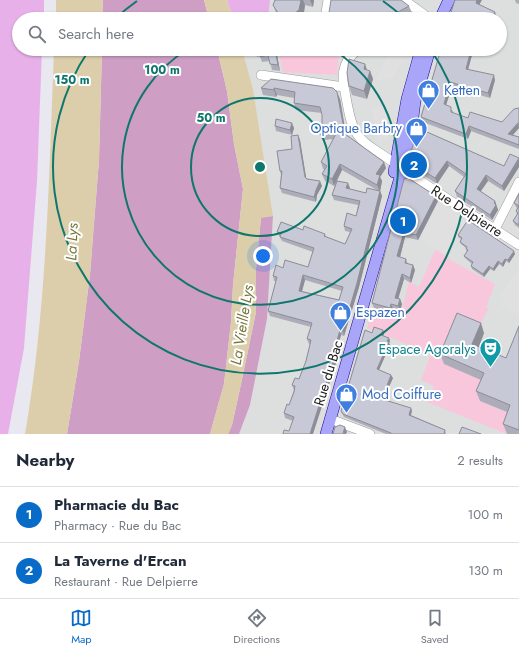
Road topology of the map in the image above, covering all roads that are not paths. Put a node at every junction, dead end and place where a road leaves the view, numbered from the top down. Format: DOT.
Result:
graph roads {
  1 [pos="328,0"];
  2 [pos="404,0"];
  3 [pos="441,0"];
  4 [pos="449,0"];
  5 [pos="326,12"];
  6 [pos="419,12"];
  7 [pos="432,12"];
  8 [pos="443,12"];
  9 [pos="350,56"];
  10 [pos="419,56"];
  11 [pos="428,56"];
  12 [pos="261,75"];
  13 [pos="344,86"];
  14 [pos="399,166"];
  15 [pos="519,182"];
  16 [pos="494,229"];
  17 [pos="519,245"];
  18 [pos="330,419"];
  19 [pos="326,434"];
  20 [pos="370,434"];
  1 -- 5 [label="street"];
  2 -- 6 [label="street"];
  3 -- 7 [label="main road"];
  4 -- 8 [label="main road"];
  9 -- 13 [label="street, Rue Delpierre"];
  10 -- 14 [label="main road"];
  11 -- 14 [label="main road"];
  12 -- 13 [label="street"];
  13 -- 14 [label="street, Rue Delpierre"];
  14 -- 16 [label="street, Rue Delpierre"];
  14 -- 18 [label="main road, Rue du Bac"];
  15 -- 16 [label="street"];
  16 -- 17 [label="street, Rue Delpierre"];
  18 -- 19 [label="main road, Rue du Bac"];
  18 -- 20 [label="street"];
}
